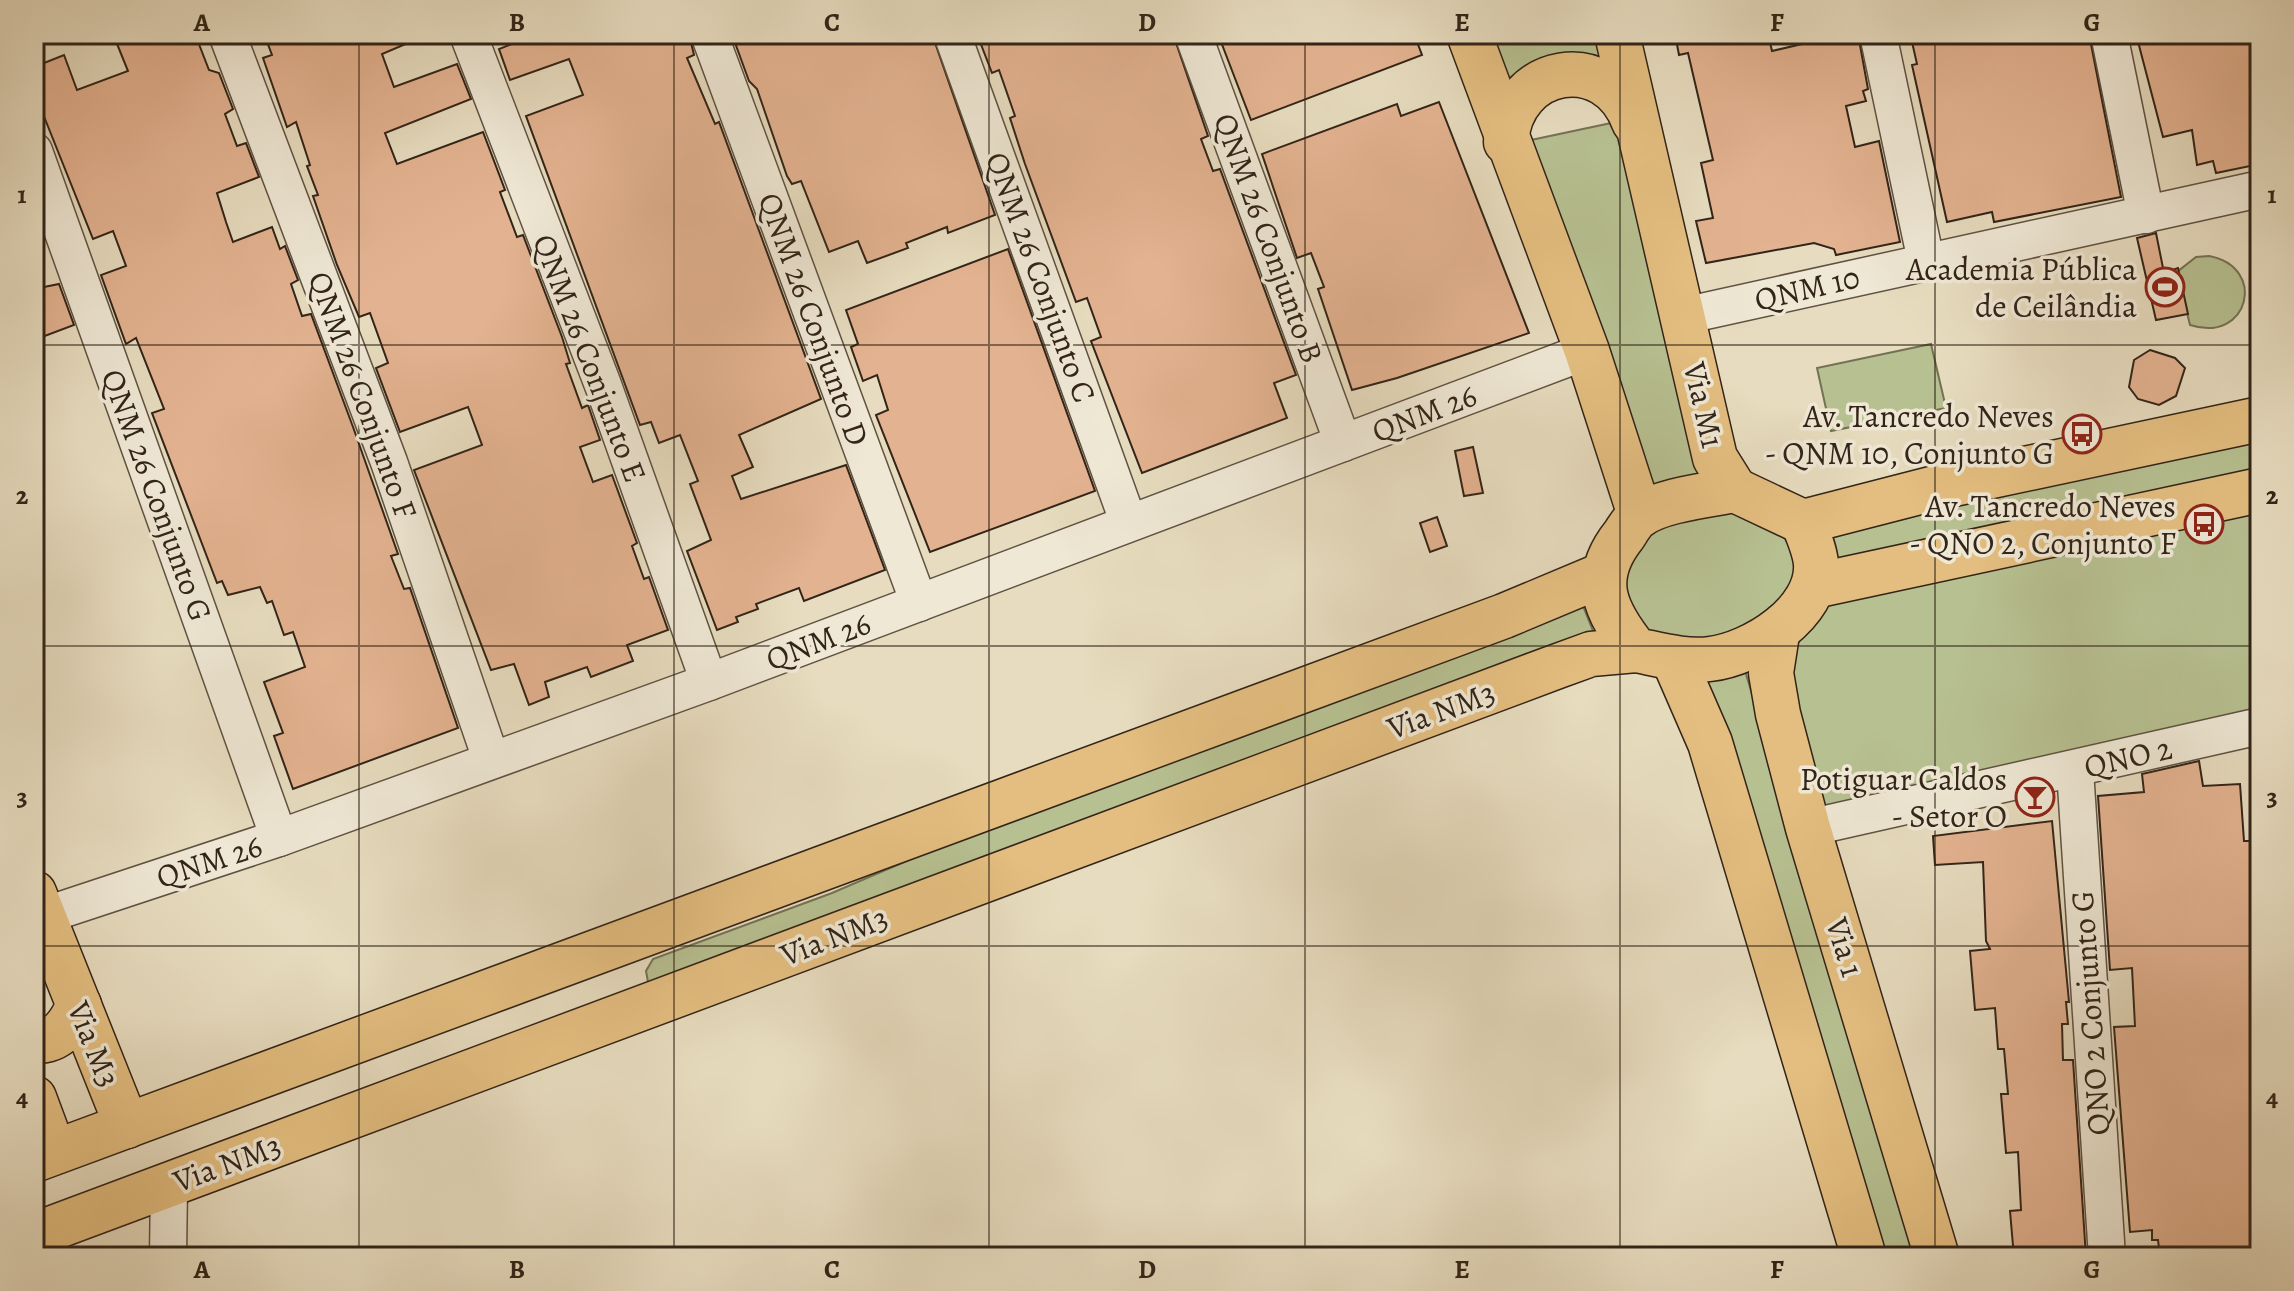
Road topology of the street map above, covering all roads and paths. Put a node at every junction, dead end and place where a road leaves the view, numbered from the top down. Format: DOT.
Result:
graph roads {
  1 [pos="227,34"];
  2 [pos="468,34"];
  3 [pos="709,34"];
  4 [pos="952,34"];
  5 [pos="1193,34"];
  6 [pos="1469,34"];
  7 [pos="1617,34"];
  8 [pos="1878,34"];
  9 [pos="2109,34"];
  10 [pos="1635,124"];
  11 [pos="1506,142"];
  12 [pos="34,151"];
  13 [pos="2260,189"];
  14 [pos="2146,215"];
  15 [pos="1926,261"];
  16 [pos="1683,316"];
  17 [pos="1587,351"];
  18 [pos="2260,419"];
  19 [pos="1343,443"];
  20 [pos="1735,490"];
  21 [pos="2260,490"];
  22 [pos="1640,515"];
  23 [pos="1128,521"];
  24 [pos="1803,522"];
  25 [pos="1602,575"];
  26 [pos="1814,586"];
  27 [pos="919,603"];
  28 [pos="1777,634"];
  29 [pos="1655,654"];
  30 [pos="709,682"];
  31 [pos="2260,726"];
  32 [pos="491,759"];
  33 [pos="2075,770"];
  34 [pos="1808,828"];
  35 [pos="279,838"];
  36 [pos="39,904"];
  37 [pos="642,935"];
  38 [pos="556,967"];
  39 [pos="660,1001"];
  40 [pos="79,1005"];
  41 [pos="575,1033"];
  42 [pos="34,1041"];
  43 [pos="34,1098"];
  44 [pos="127,1126"];
  45 [pos="44,1156"];
  46 [pos="169,1185"];
  47 [pos="34,1235"];
  48 [pos="168,1257"];
  49 [pos="1864,1257"];
  50 [pos="1937,1257"];
  51 [pos="2107,1257"];
  1 -- 32 [label="street, QNM 26 Conjunto F"];
  2 -- 30 [label="street, QNM 26 Conjunto E"];
  3 -- 27 [label="street, QNM 26 Conjunto D"];
  4 -- 23 [label="street, QNM 26 Conjunto C"];
  5 -- 19 [label="street, QNM 26 Conjunto B"];
  6 -- 11 [label="main road"];
  7 -- 10 [label="main road, Via M1"];
  8 -- 15 [label="street"];
  9 -- 14 [label="street"];
  10 -- 11 [label="main road"];
  10 -- 16 [label="main road, Via M1"];
  11 -- 17 [label="main road"];
  12 -- 35 [label="street, QNM 26 Conjunto G"];
  13 -- 14 [label="street, QNM 10"];
  14 -- 15 [label="street, QNM 10"];
  15 -- 16 [label="street, QNM 10"];
  16 -- 20 [label="main road, Via M1"];
  17 -- 19 [label="street, QNM 26"];
  17 -- 22 [label="main road"];
  18 -- 24 [label="main road"];
  19 -- 23 [label="street, QNM 26"];
  20 -- 22 [label="main road"];
  20 -- 24 [label="main road"];
  21 -- 26 [label="main road"];
  22 -- 25 [label="main road"];
  23 -- 27 [label="street, QNM 26"];
  24 -- 26 [label="main road"];
  25 -- 29 [label="main road"];
  25 -- 37 [label="main road, Via NM3"];
  26 -- 28 [label="main road"];
  27 -- 30 [label="street, QNM 26"];
  28 -- 29 [label="main road"];
  28 -- 34 [label="main road, Via 1"];
  29 -- 39 [label="main road, Via NM3"];
  29 -- 49 [label="main road"];
  30 -- 32 [label="street, QNM 26"];
  31 -- 33 [label="street, QNO 2"];
  32 -- 35 [label="street, QNM 26"];
  33 -- 34 [label="street, QNO 2"];
  33 -- 51 [label="street, QNO 2 Conjunto G"];
  34 -- 50 [label="main road, Via 1"];
  35 -- 36 [label="street, QNM 26"];
  36 -- 40 [label="main road, Via M3"];
  37 -- 38 [label="main road, Via NM3"];
  37 -- 39 [label="main road"];
  38 -- 41 [label="main road"];
  38 -- 44 [label="main road, Via NM3"];
  39 -- 41 [label="main road, Via NM3"];
  40 -- 42 [label="main road"];
  40 -- 44 [label="main road, Via M3"];
  41 -- 46 [label="main road, Via NM3"];
  43 -- 45 [label="main road"];
  44 -- 45 [label="main road, Via NM3"];
  46 -- 47 [label="main road, Via NM3"];
  46 -- 48 [label="street"];
}
